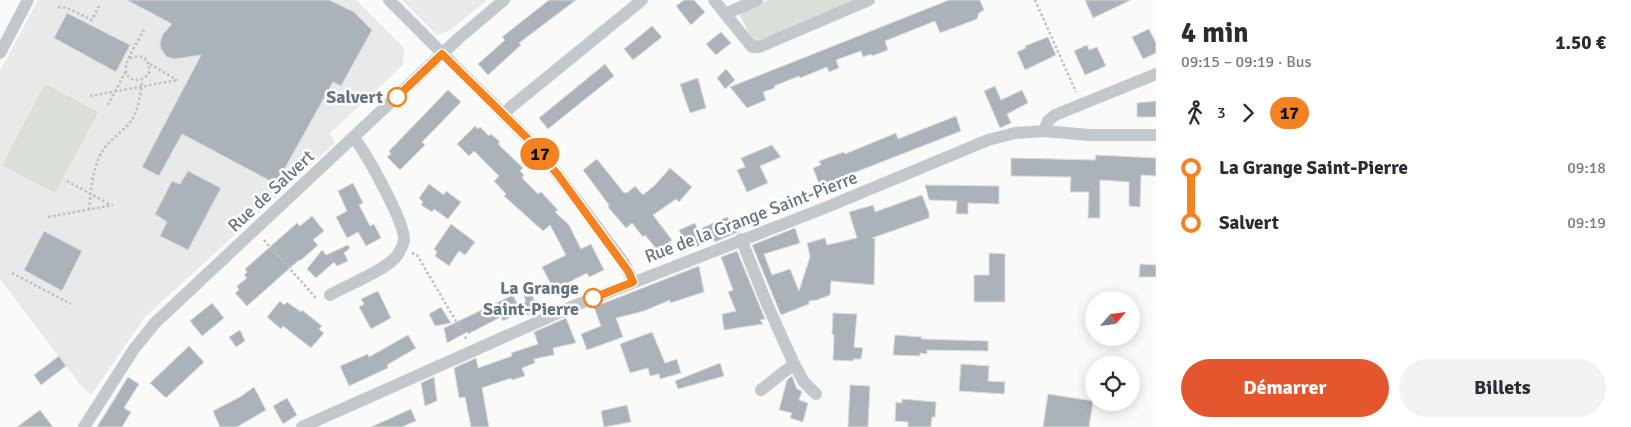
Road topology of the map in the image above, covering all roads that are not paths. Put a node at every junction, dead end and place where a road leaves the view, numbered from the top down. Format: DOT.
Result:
graph roads {
  1 [pos="28,0"];
  2 [pos="389,0"];
  3 [pos="504,0"];
  4 [pos="642,0"];
  5 [pos="714,0"];
  6 [pos="757,0"];
  7 [pos="869,0"];
  8 [pos="725,14"];
  9 [pos="0,53"];
  10 [pos="442,54"];
  11 [pos="1156,74"];
  12 [pos="503,115"];
  13 [pos="1044,131"];
  14 [pos="1156,135"];
  15 [pos="354,138"];
  16 [pos="741,239"];
  17 [pos="633,282"];
  18 [pos="330,296"];
  19 [pos="794,364"];
  20 [pos="761,390"];
  21 [pos="816,394"];
  22 [pos="84,427"];
  23 [pos="302,427"];
  1 -- 9 [label="street"];
  2 -- 10 [label="street"];
  3 -- 10 [label="street, Rue de Salvert"];
  4 -- 12 [label="street"];
  5 -- 8 [label="street"];
  6 -- 8 [label="street"];
  7 -- 8 [label="street"];
  10 -- 12 [label="street"];
  10 -- 15 [label="street, Rue de Salvert"];
  11 -- 13 [label="street"];
  12 -- 17 [label="street"];
  13 -- 14 [label="street, Rue de la Grange Saint-Pierre"];
  13 -- 16 [label="street, Rue de la Grange Saint-Pierre"];
  15 -- 18 [label="street"];
  15 -- 22 [label="street, Rue de Salvert"];
  16 -- 17 [label="street, Rue de la Grange Saint-Pierre"];
  16 -- 19 [label="street"];
  17 -- 23 [label="street, Rue de la Grange Saint-Pierre"];
  19 -- 20 [label="street"];
  19 -- 21 [label="street"];
}
